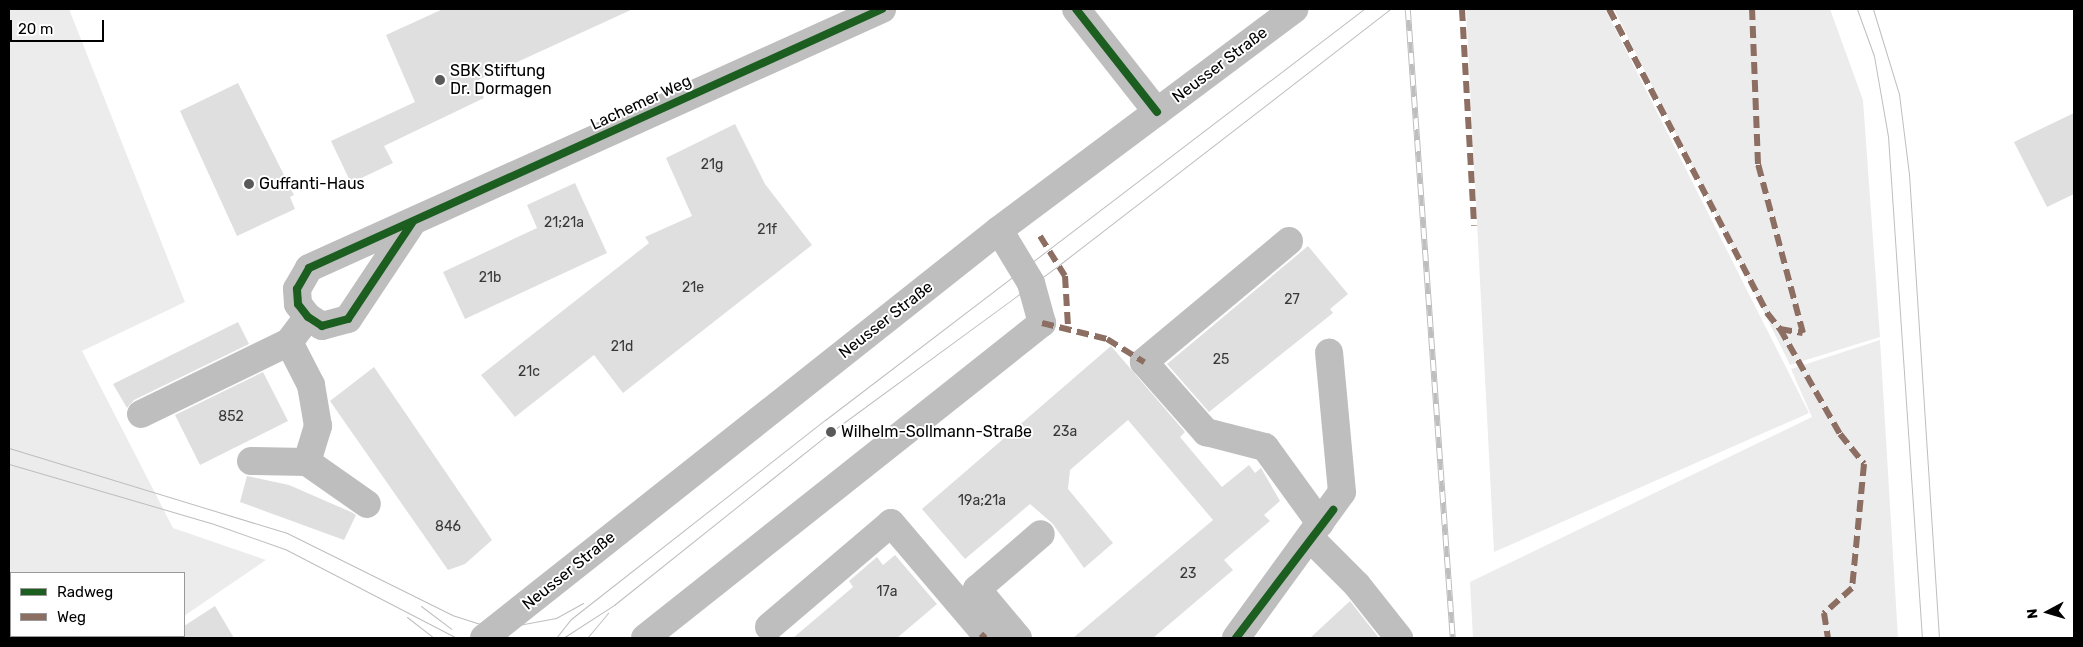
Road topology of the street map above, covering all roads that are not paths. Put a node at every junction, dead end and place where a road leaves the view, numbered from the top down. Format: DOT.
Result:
graph roads {
  1 [pos="882,9"];
  2 [pos="1076,9"];
  3 [pos="1294,9"];
  4 [pos="1157,112"];
  5 [pos="412,223"];
  6 [pos="999,230"];
  7 [pos="1289,241"];
  8 [pos="308,317"];
  9 [pos="289,342"];
  10 [pos="1329,352"];
  11 [pos="141,414"];
  12 [pos="251,461"];
  13 [pos="307,462"];
  14 [pos="367,504"];
  15 [pos="1321,524"];
  16 [pos="1041,534"];
  17 [pos="769,627"];
  18 [pos="484,638"];
  19 [pos="645,638"];
  20 [pos="989,638"];
  21 [pos="1018,638"];
  22 [pos="1236,638"];
  23 [pos="1398,638"];
  1 -- 5 [label="street, Lachemer Weg"];
  2 -- 4 [label="street"];
  3 -- 4 [label="street, Neusser Straße"];
  4 -- 6 [label="street, Neusser Straße"];
  5 -- 8 [label="street"];
  5 -- 8 [label="street, Lachemer Weg"];
  6 -- 18 [label="street, Neusser Straße"];
  6 -- 19 [label="street"];
  7 -- 15 [label="street"];
  8 -- 9 [label="street"];
  9 -- 11 [label="street"];
  9 -- 13 [label="street"];
  10 -- 15 [label="street"];
  12 -- 13 [label="street"];
  13 -- 14 [label="street"];
  15 -- 22 [label="street"];
  15 -- 23 [label="street"];
  16 -- 21 [label="street"];
  17 -- 20 [label="street"];
}
